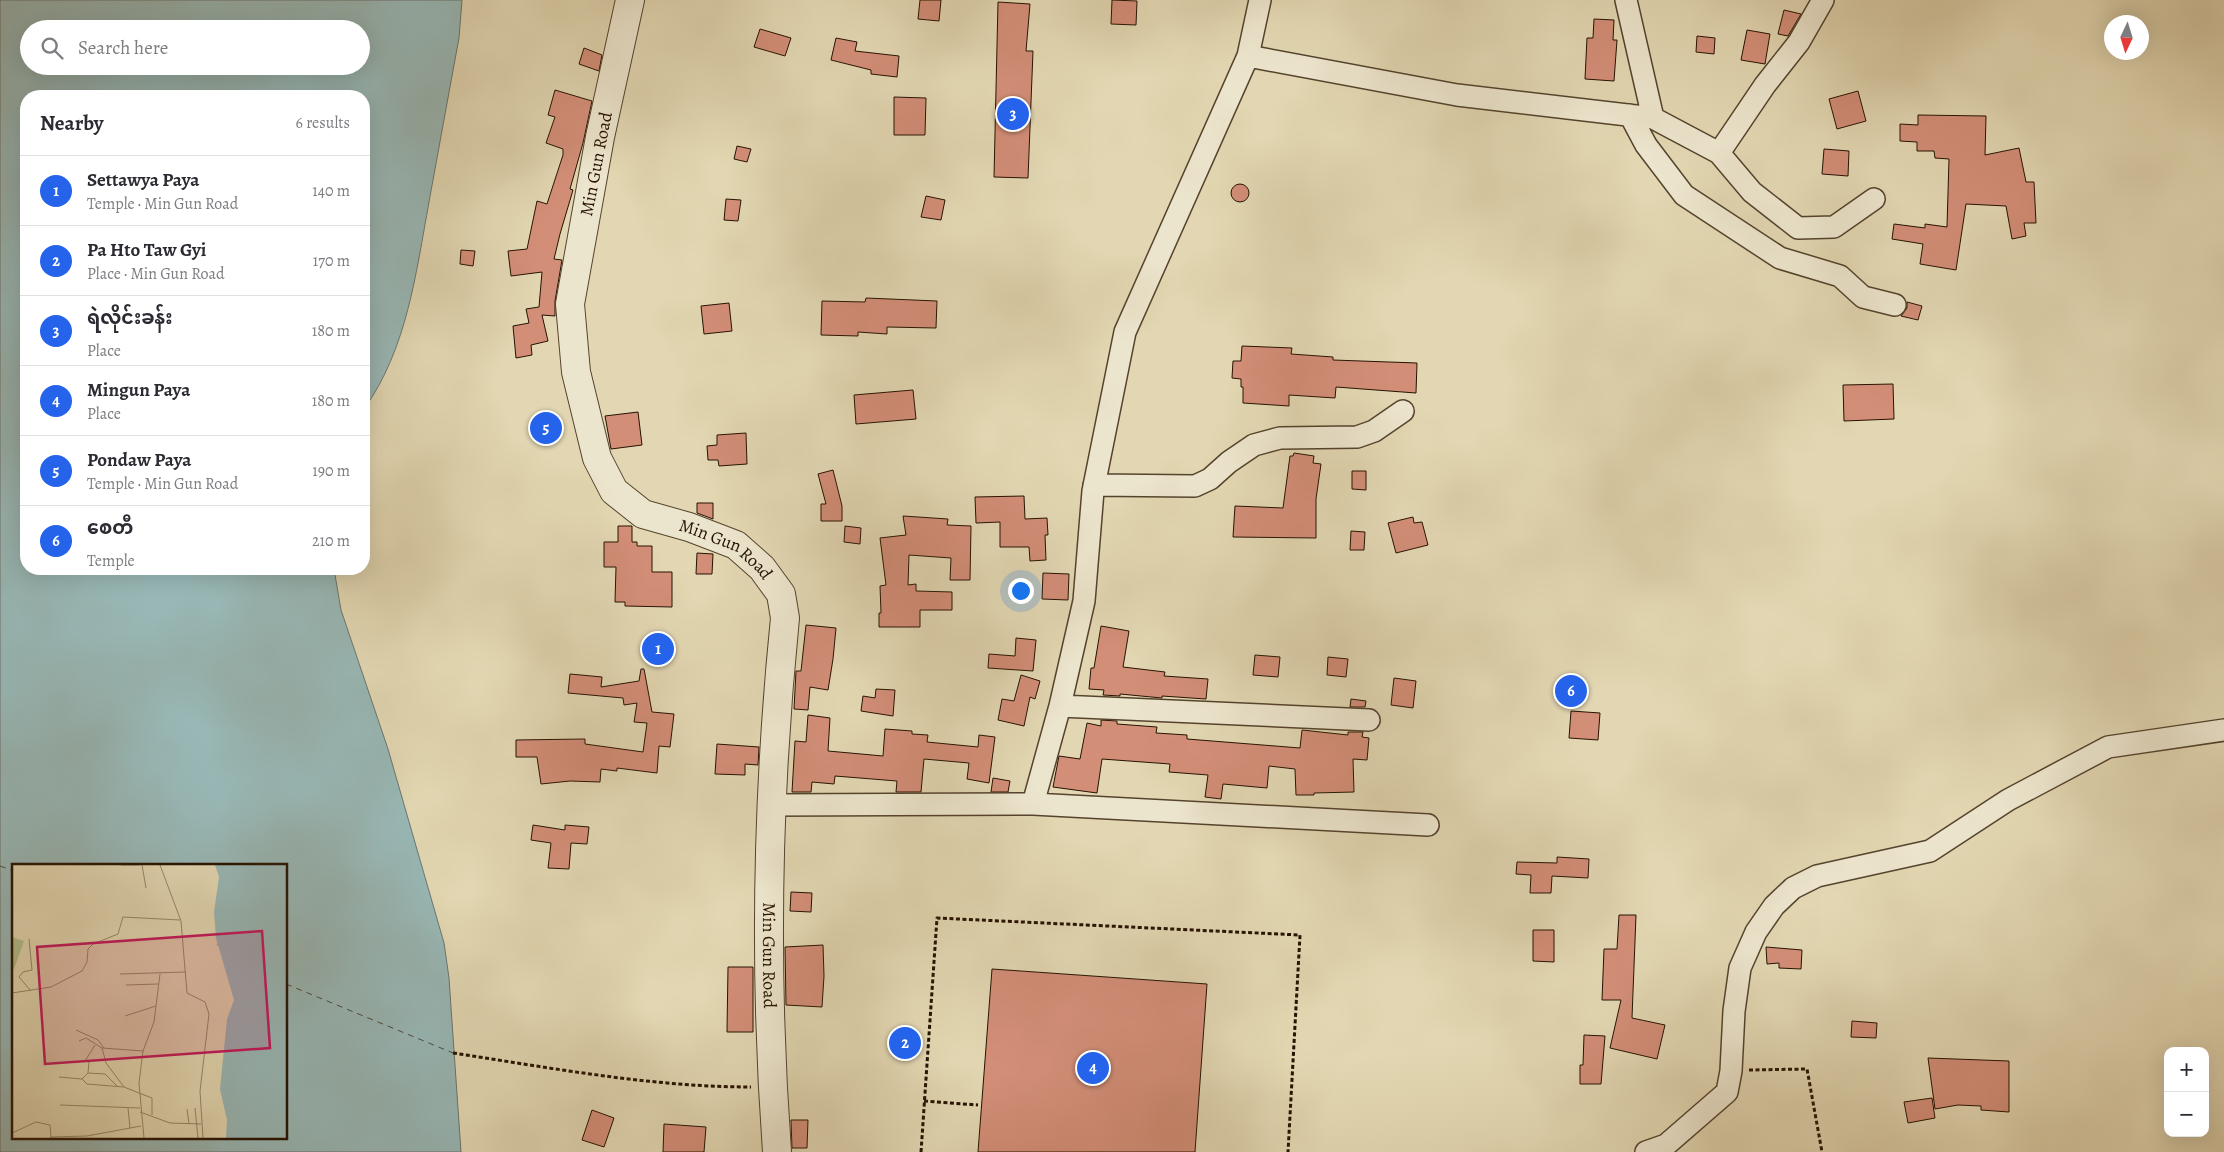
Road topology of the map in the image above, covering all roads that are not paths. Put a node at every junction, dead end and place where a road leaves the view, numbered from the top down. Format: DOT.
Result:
graph roads {
  1 [pos="630,0"];
  2 [pos="1260,0"];
  3 [pos="1626,0"];
  4 [pos="1823,0"];
  5 [pos="1248,56"];
  6 [pos="1630,115"];
  7 [pos="1653,118"];
  8 [pos="1719,153"];
  9 [pos="1874,199"];
  10 [pos="1895,305"];
  11 [pos="1403,411"];
  12 [pos="1094,486"];
  13 [pos="1060,706"];
  14 [pos="1369,720"];
  15 [pos="2224,730"];
  16 [pos="1033,804"];
  17 [pos="772,805"];
  18 [pos="1428,825"];
  19 [pos="777,1152"];
  20 [pos="1646,1152"];
  1 -- 17 [label="street, Min Gun Road"];
  2 -- 5 [label="street"];
  3 -- 7 [label="street"];
  4 -- 8 [label="street"];
  5 -- 6 [label="street"];
  5 -- 12 [label="street"];
  6 -- 7 [label="street"];
  6 -- 10 [label="street"];
  7 -- 8 [label="street"];
  8 -- 9 [label="street"];
  11 -- 12 [label="street"];
  12 -- 13 [label="street"];
  13 -- 14 [label="street"];
  13 -- 16 [label="street"];
  15 -- 20 [label="street"];
  16 -- 17 [label="street"];
  16 -- 18 [label="street"];
  17 -- 19 [label="street, Min Gun Road"];
}
